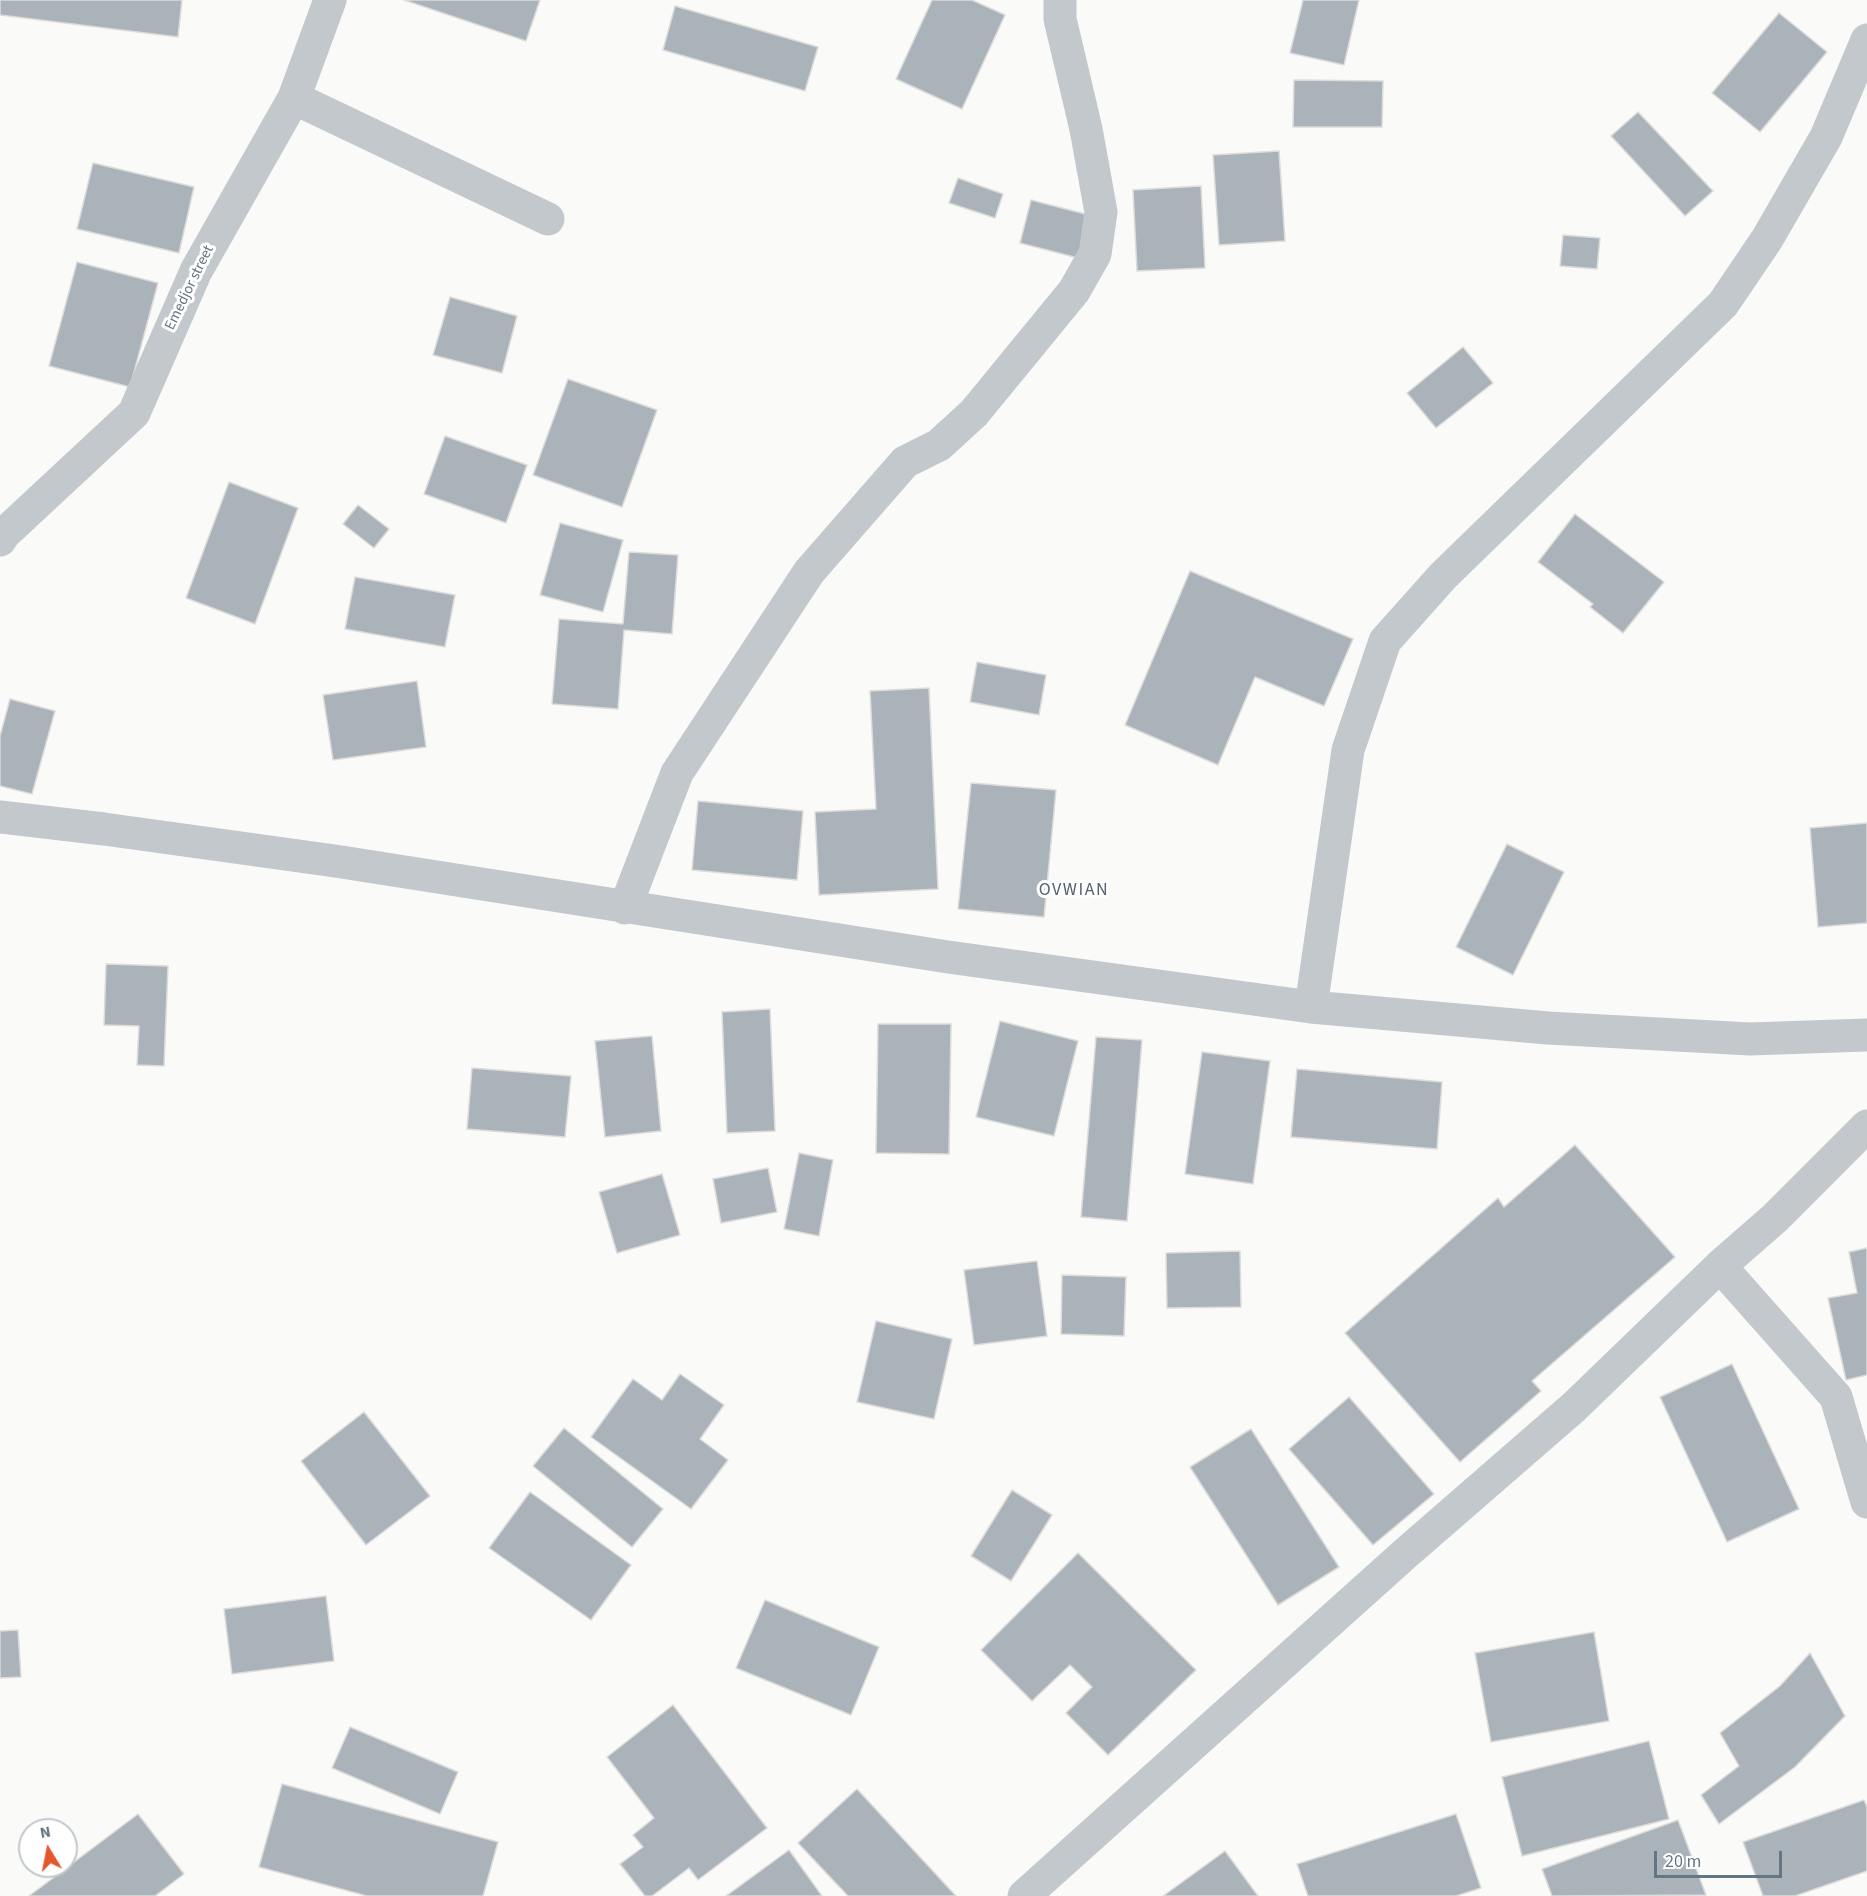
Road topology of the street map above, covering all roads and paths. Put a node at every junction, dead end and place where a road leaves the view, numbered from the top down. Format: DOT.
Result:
graph roads {
  1 [pos="330,0"];
  2 [pos="1060,0"];
  3 [pos="1867,40"];
  4 [pos="294,98"];
  5 [pos="548,219"];
  6 [pos="0,540"];
  7 [pos="0,818"];
  8 [pos="625,908"];
  9 [pos="1311,1007"];
  10 [pos="1867,1035"];
  11 [pos="1867,1126"];
  12 [pos="1720,1266"];
  13 [pos="1867,1502"];
  14 [pos="1024,1896"];
  1 -- 4 [label="street, Emedjor street"];
  2 -- 8 [label="street"];
  3 -- 9 [label="street"];
  4 -- 5 [label="street"];
  4 -- 6 [label="street, Emedjor street"];
  7 -- 8 [label="street"];
  8 -- 9 [label="street"];
  9 -- 10 [label="street"];
  11 -- 12 [label="street"];
  12 -- 13 [label="street"];
  12 -- 14 [label="street"];
}
